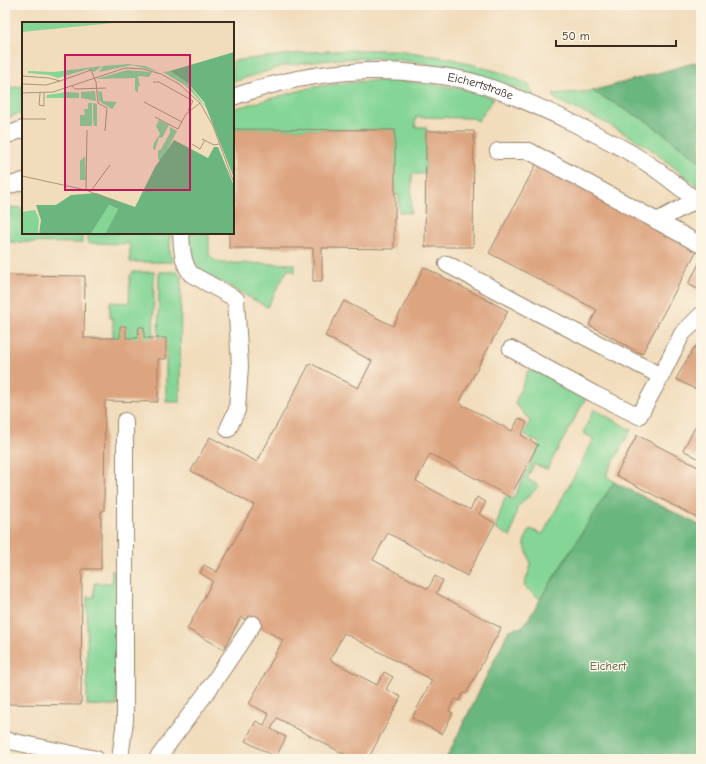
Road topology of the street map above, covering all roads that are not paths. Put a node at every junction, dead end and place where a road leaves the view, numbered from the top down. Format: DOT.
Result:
graph roads {
  1 [pos="234,97"];
  2 [pos="22,129"];
  3 [pos="5,136"];
  4 [pos="498,151"];
  5 [pos="22,181"];
  6 [pos="5,187"];
  7 [pos="699,203"];
  8 [pos="657,221"];
  9 [pos="181,234"];
  10 [pos="701,245"];
  11 [pos="447,264"];
  12 [pos="700,313"];
  13 [pos="511,349"];
  14 [pos="661,376"];
  15 [pos="125,421"];
  16 [pos="228,429"];
  17 [pos="253,624"];
  18 [pos="5,740"];
  19 [pos="96,759"];
  20 [pos="120,759"];
  21 [pos="157,759"];
  1 -- 7 [label="street, Eichertstraße"];
  2 -- 3 [label="street"];
  4 -- 8 [label="street"];
  5 -- 6 [label="street"];
  7 -- 8 [label="street"];
  8 -- 10 [label="street"];
  9 -- 16 [label="street"];
  11 -- 14 [label="street"];
  12 -- 14 [label="street"];
  13 -- 14 [label="street"];
  15 -- 20 [label="street"];
  17 -- 21 [label="street"];
  18 -- 19 [label="street"];
}
